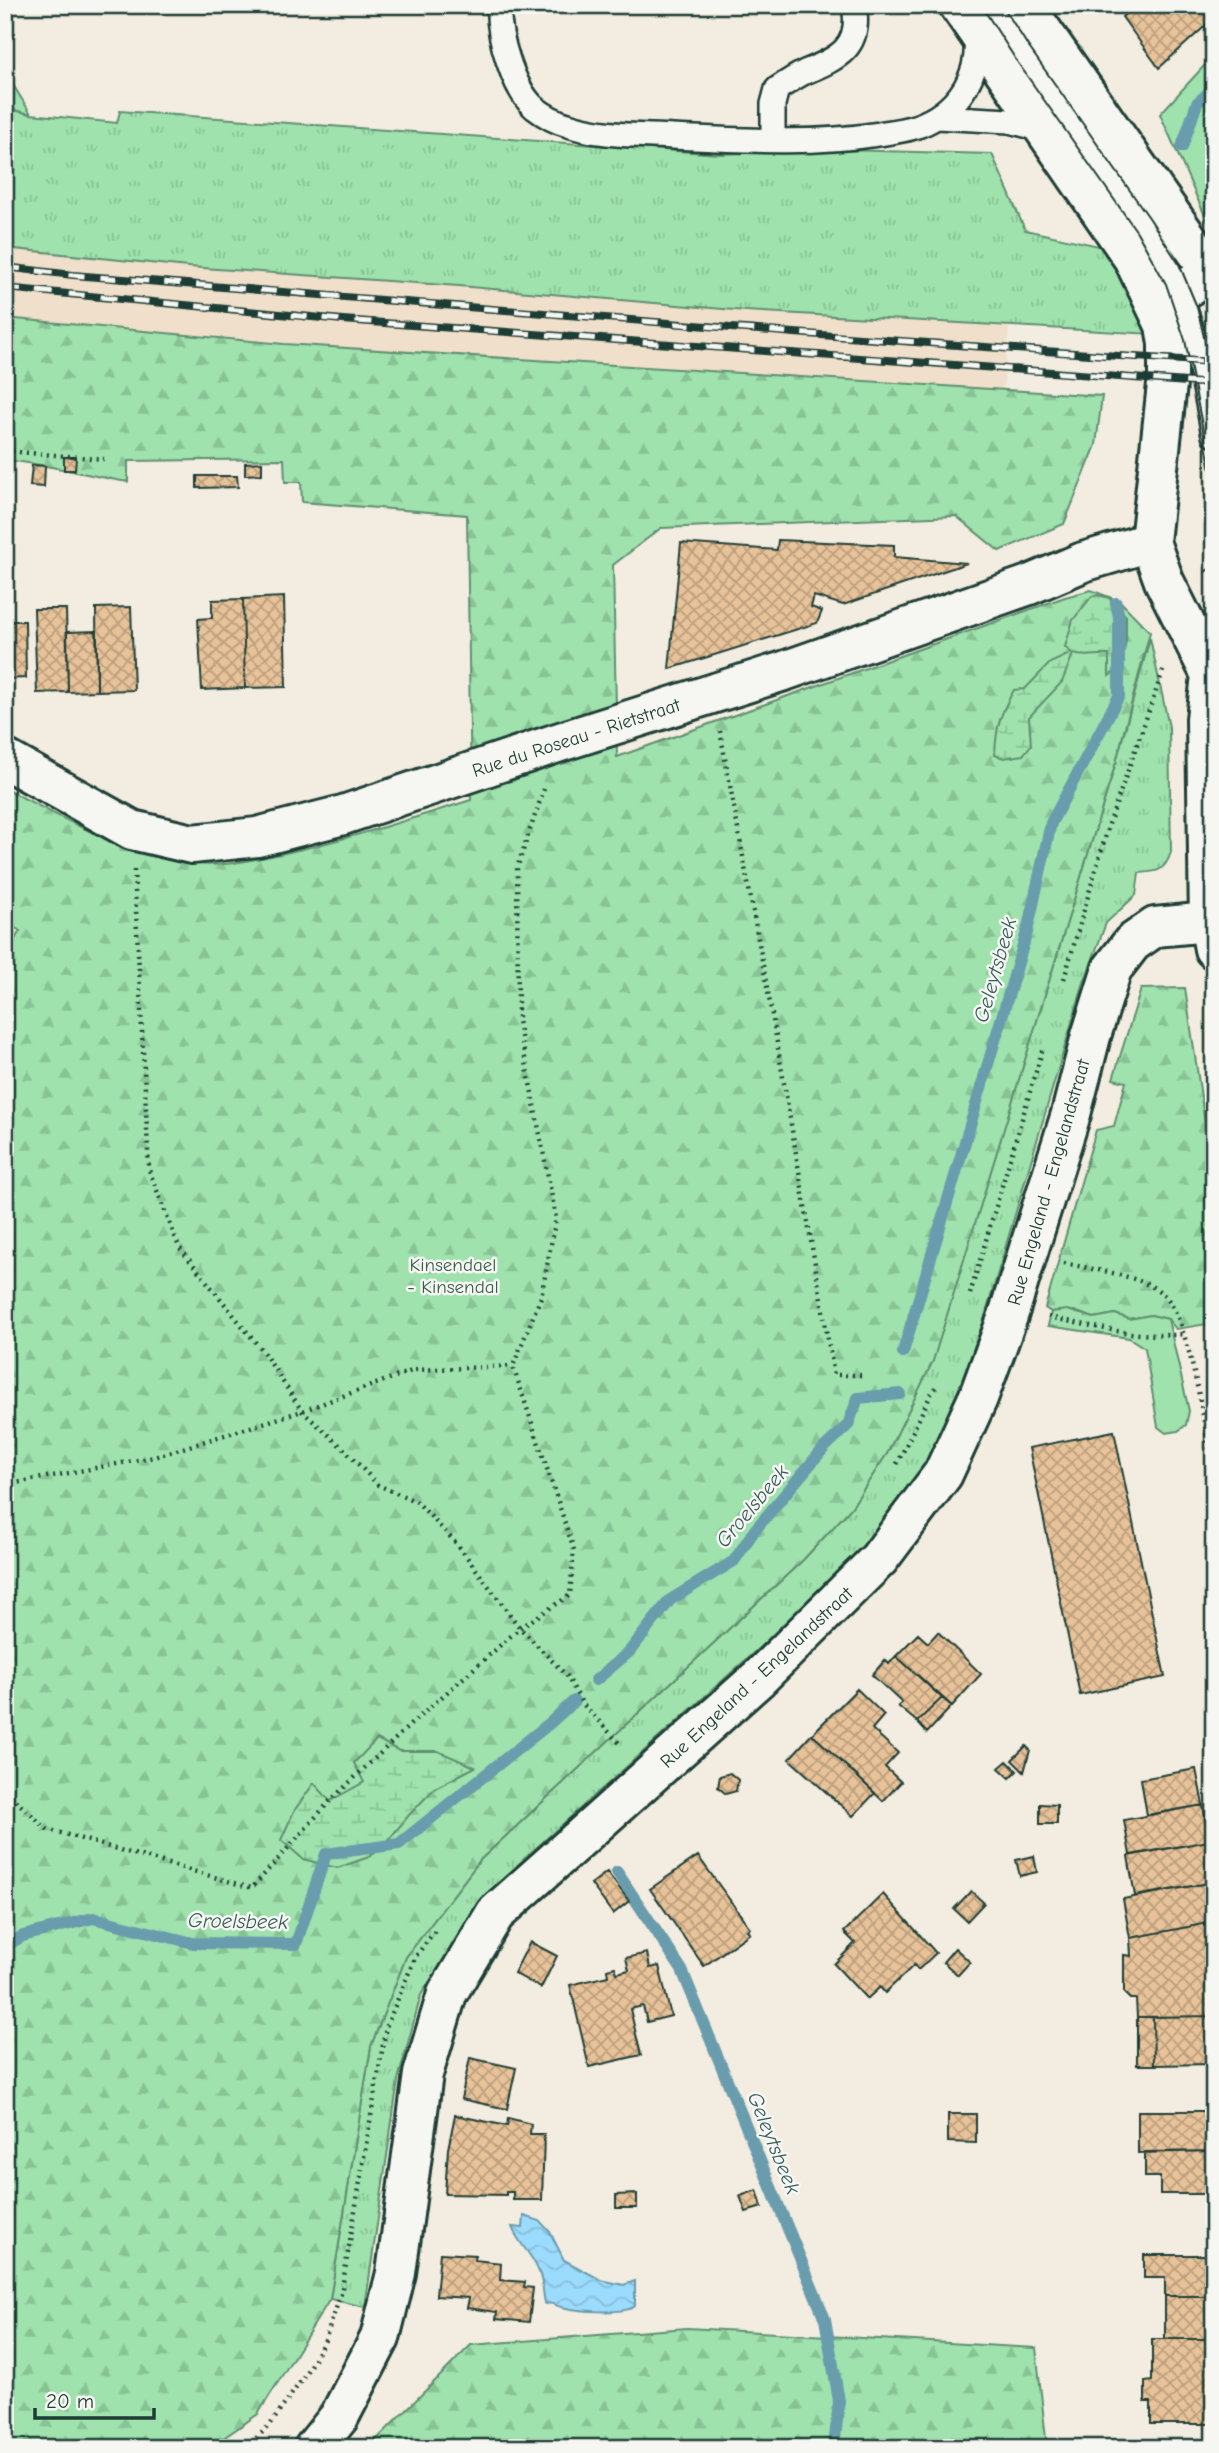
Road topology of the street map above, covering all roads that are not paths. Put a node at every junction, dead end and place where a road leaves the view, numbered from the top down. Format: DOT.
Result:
graph roads {
  1 [pos="499,5"];
  2 [pos="853,5"];
  3 [pos="1024,5"];
  4 [pos="975,12"];
  5 [pos="937,117"];
  6 [pos="1045,130"];
  7 [pos="773,140"];
  8 [pos="1158,249"];
  9 [pos="1193,292"];
  10 [pos="1214,435"];
  11 [pos="1150,542"];
  12 [pos="1198,623"];
  13 [pos="1212,675"];
  14 [pos="5,759"];
  15 [pos="1211,935"];
  16 [pos="314,2448"];
  1 -- 7 [label="lane"];
  2 -- 7 [label="lane"];
  3 -- 9 [label="street"];
  4 -- 5 [label="lane"];
  4 -- 6 [label="street"];
  4 -- 8 [label="lane"];
  5 -- 6 [label="lane"];
  5 -- 7 [label="lane"];
  6 -- 9 [label="street"];
  8 -- 9 [label="lane"];
  8 -- 9 [label="lane"];
  9 -- 10 [label="lane"];
  9 -- 11 [label="street"];
  11 -- 12 [label="street"];
  11 -- 14 [label="street, Rue du Roseau - Rietstraat"];
  12 -- 13 [label="street"];
  13 -- 15 [label="street"];
  15 -- 16 [label="street, Rue Engeland - Engelandstraat"];
}
